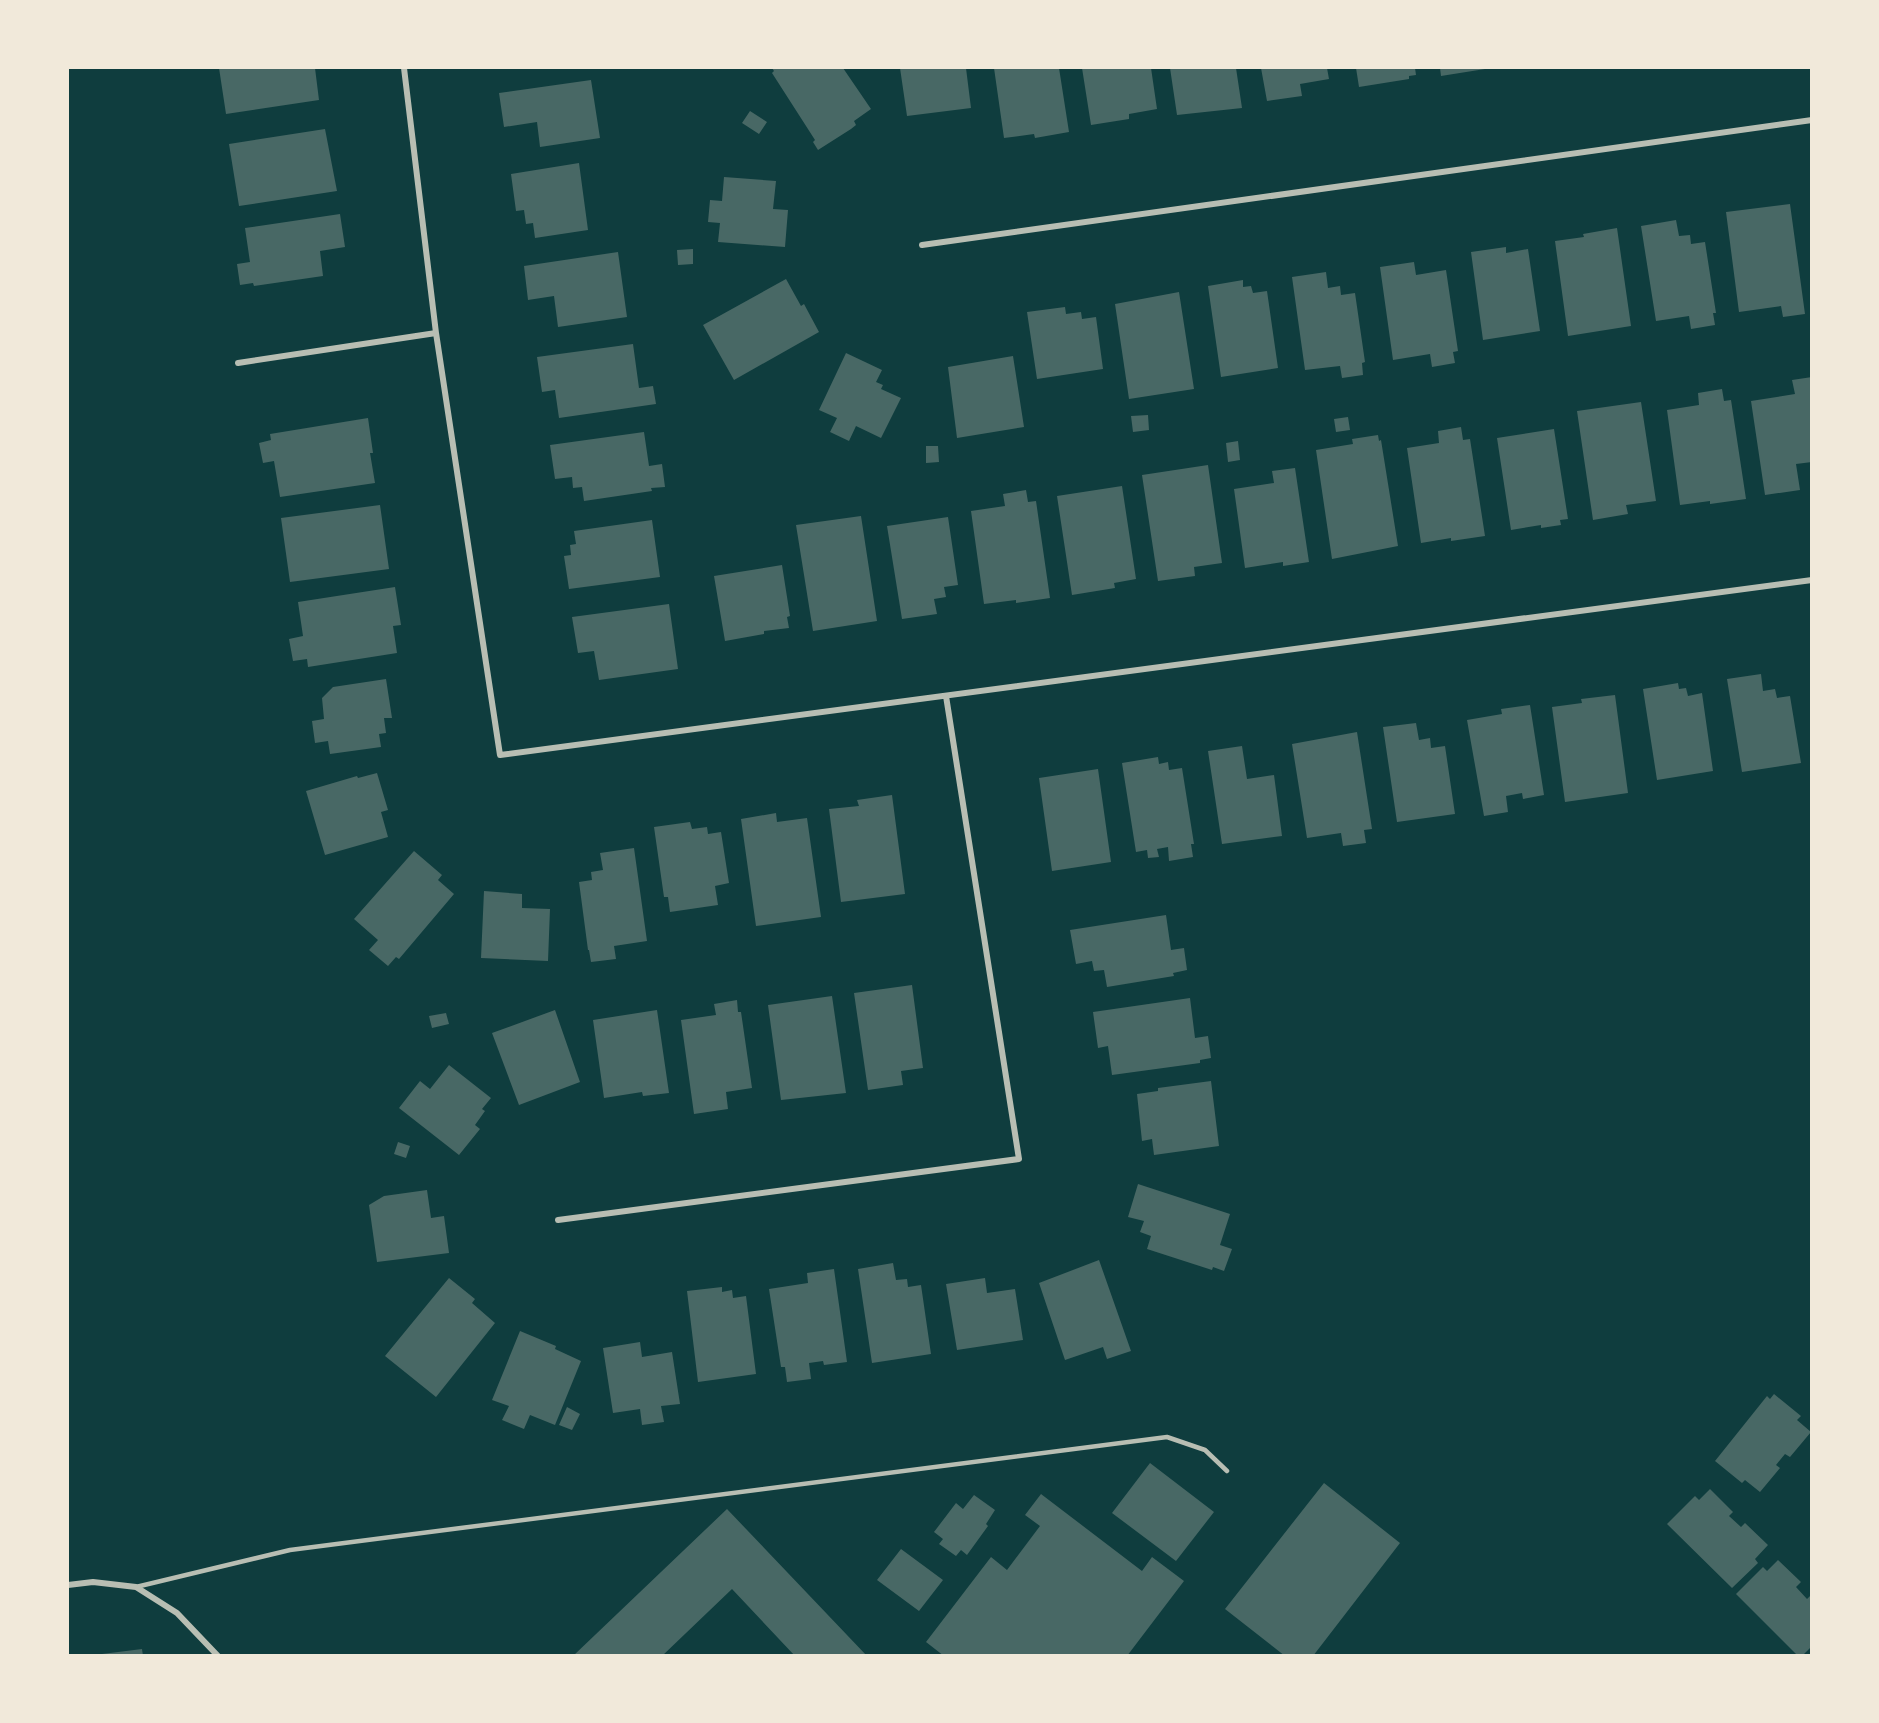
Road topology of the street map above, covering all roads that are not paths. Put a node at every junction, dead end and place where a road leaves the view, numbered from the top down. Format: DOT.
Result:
graph roads {
  1 [pos="404,68"];
  2 [pos="1812,120"];
  3 [pos="922,245"];
  4 [pos="436,333"];
  5 [pos="238,363"];
  6 [pos="1812,580"];
  7 [pos="946,696"];
  8 [pos="558,1220"];
  9 [pos="1227,1471"];
  10 [pos="68,1585"];
  11 [pos="136,1587"];
  12 [pos="218,1656"];
  1 -- 4 [label="street"];
  2 -- 3 [label="street"];
  4 -- 5 [label="street"];
  4 -- 7 [label="street"];
  6 -- 7 [label="street"];
  7 -- 8 [label="street"];
  9 -- 11 [label="lane"];
  10 -- 11 [label="street"];
  11 -- 12 [label="street"];
}
